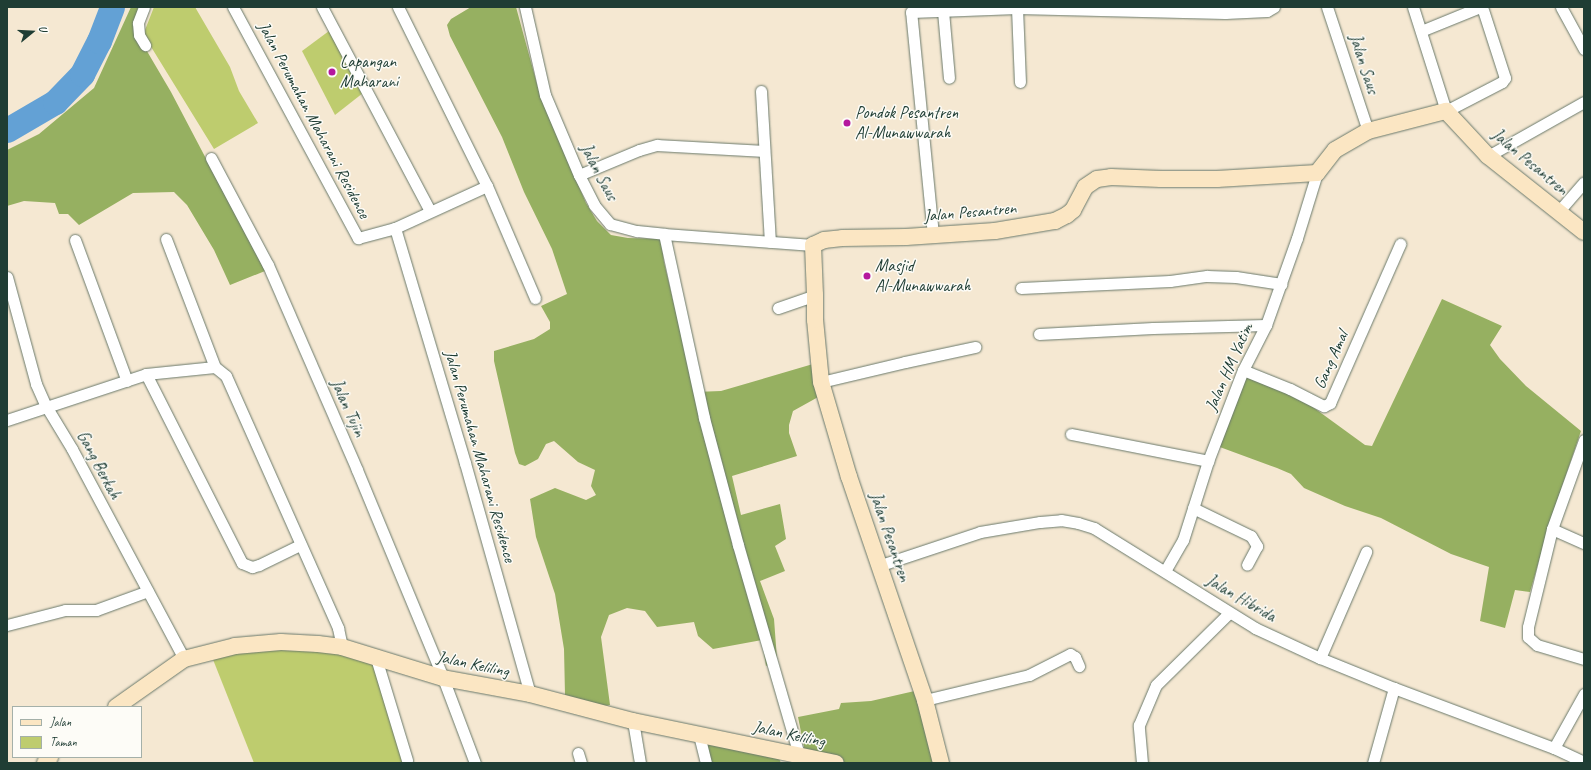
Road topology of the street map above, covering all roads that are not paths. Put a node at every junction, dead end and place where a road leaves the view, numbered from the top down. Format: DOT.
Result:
graph roads {
  1 [pos="144,7"];
  2 [pos="233,7"];
  3 [pos="398,7"];
  4 [pos="525,7"];
  5 [pos="1274,7"];
  6 [pos="1327,7"];
  7 [pos="1413,7"];
  8 [pos="1481,7"];
  9 [pos="1562,7"];
  10 [pos="326,8"];
  11 [pos="1017,8"];
  12 [pos="1064,8"];
  13 [pos="943,11"];
  14 [pos="1421,31"];
  15 [pos="145,45"];
  16 [pos="1584,49"];
  17 [pos="949,78"];
  18 [pos="1020,82"];
  19 [pos="761,91"];
  20 [pos="1584,102"];
  21 [pos="1446,111"];
  22 [pos="1368,131"];
  23 [pos="764,151"];
  24 [pos="1488,156"];
  25 [pos="211,158"];
  26 [pos="1317,173"];
  27 [pos="579,175"];
  28 [pos="1584,182"];
  29 [pos="487,186"];
  30 [pos="430,211"];
  31 [pos="1559,211"];
  32 [pos="394,228"];
  33 [pos="1584,232"];
  34 [pos="664,234"];
  35 [pos="933,235"];
  36 [pos="166,239"];
  37 [pos="75,240"];
  38 [pos="770,242"];
  39 [pos="813,244"];
  40 [pos="1400,244"];
  41 [pos="7,277"];
  42 [pos="1281,284"];
  43 [pos="1021,288"];
  44 [pos="816,295"];
  45 [pos="535,298"];
  46 [pos="778,308"];
  47 [pos="1266,325"];
  48 [pos="1039,334"];
  49 [pos="975,347"];
  50 [pos="215,368"];
  51 [pos="1243,370"];
  52 [pos="146,374"];
  53 [pos="127,381"];
  54 [pos="821,382"];
  55 [pos="46,406"];
  56 [pos="7,420"];
  57 [pos="1071,434"];
  58 [pos="1584,440"];
  59 [pos="1208,461"];
  60 [pos="1193,508"];
  61 [pos="1552,529"];
  62 [pos="1584,543"];
  63 [pos="300,545"];
  64 [pos="1366,552"];
  65 [pos="881,565"];
  66 [pos="1247,565"];
  67 [pos="1165,571"];
  68 [pos="148,591"];
  69 [pos="1229,613"];
  70 [pos="7,624"];
  71 [pos="342,647"];
  72 [pos="376,658"];
  73 [pos="1320,658"];
  74 [pos="184,659"];
  75 [pos="1584,659"];
  76 [pos="1079,666"];
  77 [pos="443,678"];
  78 [pos="1394,688"];
  79 [pos="530,694"];
  80 [pos="1584,694"];
  81 [pos="925,700"];
  82 [pos="117,706"];
  83 [pos="633,722"];
  84 [pos="699,735"];
  85 [pos="1554,748"];
  86 [pos="799,755"];
  87 [pos="407,760"];
  88 [pos="1584,762"];
  89 [pos="475,763"];
  90 [pos="640,763"];
  91 [pos="706,763"];
  92 [pos="836,763"];
  93 [pos="941,763"];
  94 [pos="1142,763"];
  95 [pos="1372,763"];
  1 -- 15 [label="street"];
  2 -- 32 [label="street, Jalan Perumahan Maharani Residence"];
  3 -- 29 [label="street"];
  4 -- 27 [label="street, Jalan Saus"];
  5 -- 12 [label="street"];
  6 -- 22 [label="street, Jalan Saus"];
  7 -- 14 [label="street"];
  8 -- 14 [label="street"];
  8 -- 21 [label="street"];
  9 -- 16 [label="street"];
  10 -- 30 [label="street"];
  11 -- 12 [label="street"];
  11 -- 13 [label="street"];
  11 -- 18 [label="street"];
  13 -- 17 [label="street"];
  13 -- 35 [label="street"];
  14 -- 21 [label="street"];
  19 -- 23 [label="street"];
  20 -- 24 [label="street"];
  21 -- 22 [label="street"];
  21 -- 24 [label="street, Jalan Pesantren"];
  22 -- 26 [label="street"];
  23 -- 27 [label="street"];
  23 -- 38 [label="street"];
  24 -- 31 [label="street, Jalan Pesantren"];
  25 -- 77 [label="street, Jalan Tujin"];
  26 -- 35 [label="street, Jalan Pesantren"];
  26 -- 42 [label="street, Jalan HM Yatim"];
  27 -- 34 [label="street, Jalan Saus"];
  28 -- 31 [label="street"];
  29 -- 30 [label="street, Jalan Perumahan Maharani Residence"];
  29 -- 45 [label="street"];
  30 -- 32 [label="street, Jalan Perumahan Maharani Residence"];
  31 -- 33 [label="street, Jalan Pesantren"];
  32 -- 79 [label="street, Jalan Perumahan Maharani Residence"];
  34 -- 38 [label="street, Jalan Saus"];
  34 -- 86 [label="street"];
  35 -- 39 [label="street, Jalan Pesantren"];
  36 -- 50 [label="street"];
  37 -- 53 [label="street"];
  38 -- 39 [label="street, Jalan Saus"];
  39 -- 44 [label="street, Jalan Pesantren"];
  40 -- 51 [label="street, Gang Amal"];
  41 -- 55 [label="street, Gang Berkah"];
  42 -- 43 [label="street"];
  42 -- 47 [label="street, Jalan HM Yatim"];
  44 -- 46 [label="street"];
  44 -- 54 [label="street, Jalan Pesantren"];
  47 -- 48 [label="street"];
  47 -- 51 [label="street, Jalan HM Yatim"];
  49 -- 54 [label="street"];
  50 -- 52 [label="street"];
  50 -- 63 [label="street"];
  51 -- 59 [label="street, Jalan HM Yatim"];
  52 -- 53 [label="street"];
  52 -- 63 [label="street"];
  53 -- 55 [label="street"];
  54 -- 65 [label="street, Jalan Pesantren"];
  55 -- 56 [label="street"];
  55 -- 68 [label="street, Gang Berkah"];
  57 -- 59 [label="street"];
  58 -- 61 [label="street"];
  59 -- 60 [label="street, Jalan HM Yatim"];
  60 -- 66 [label="street"];
  60 -- 67 [label="street, Jalan HM Yatim"];
  61 -- 62 [label="street"];
  61 -- 75 [label="street"];
  63 -- 71 [label="street"];
  64 -- 73 [label="street"];
  65 -- 67 [label="street, Jalan Hibrida"];
  65 -- 81 [label="street, Jalan Pesantren"];
  67 -- 69 [label="street, Jalan Hibrida"];
  68 -- 70 [label="street"];
  68 -- 74 [label="street, Gang Berkah"];
  69 -- 73 [label="street, Jalan Hibrida"];
  69 -- 94 [label="street"];
  71 -- 72 [label="street, Jalan Keliling"];
  71 -- 74 [label="street, Jalan Keliling"];
  72 -- 77 [label="street, Jalan Keliling"];
  72 -- 87 [label="street"];
  73 -- 78 [label="street, Jalan Hibrida"];
  74 -- 82 [label="street, Jalan Keliling"];
  76 -- 81 [label="street"];
  77 -- 79 [label="street, Jalan Keliling"];
  77 -- 89 [label="street, Jalan Tujin"];
  78 -- 85 [label="street, Jalan Hibrida"];
  78 -- 95 [label="street"];
  79 -- 83 [label="street, Jalan Keliling"];
  80 -- 85 [label="street"];
  81 -- 93 [label="street, Jalan Pesantren"];
  83 -- 84 [label="street, Jalan Keliling"];
  83 -- 90 [label="street"];
  84 -- 86 [label="street, Jalan Keliling"];
  84 -- 91 [label="street"];
  85 -- 88 [label="street, Jalan Hibrida"];
  86 -- 92 [label="street, Jalan Keliling"];
}
